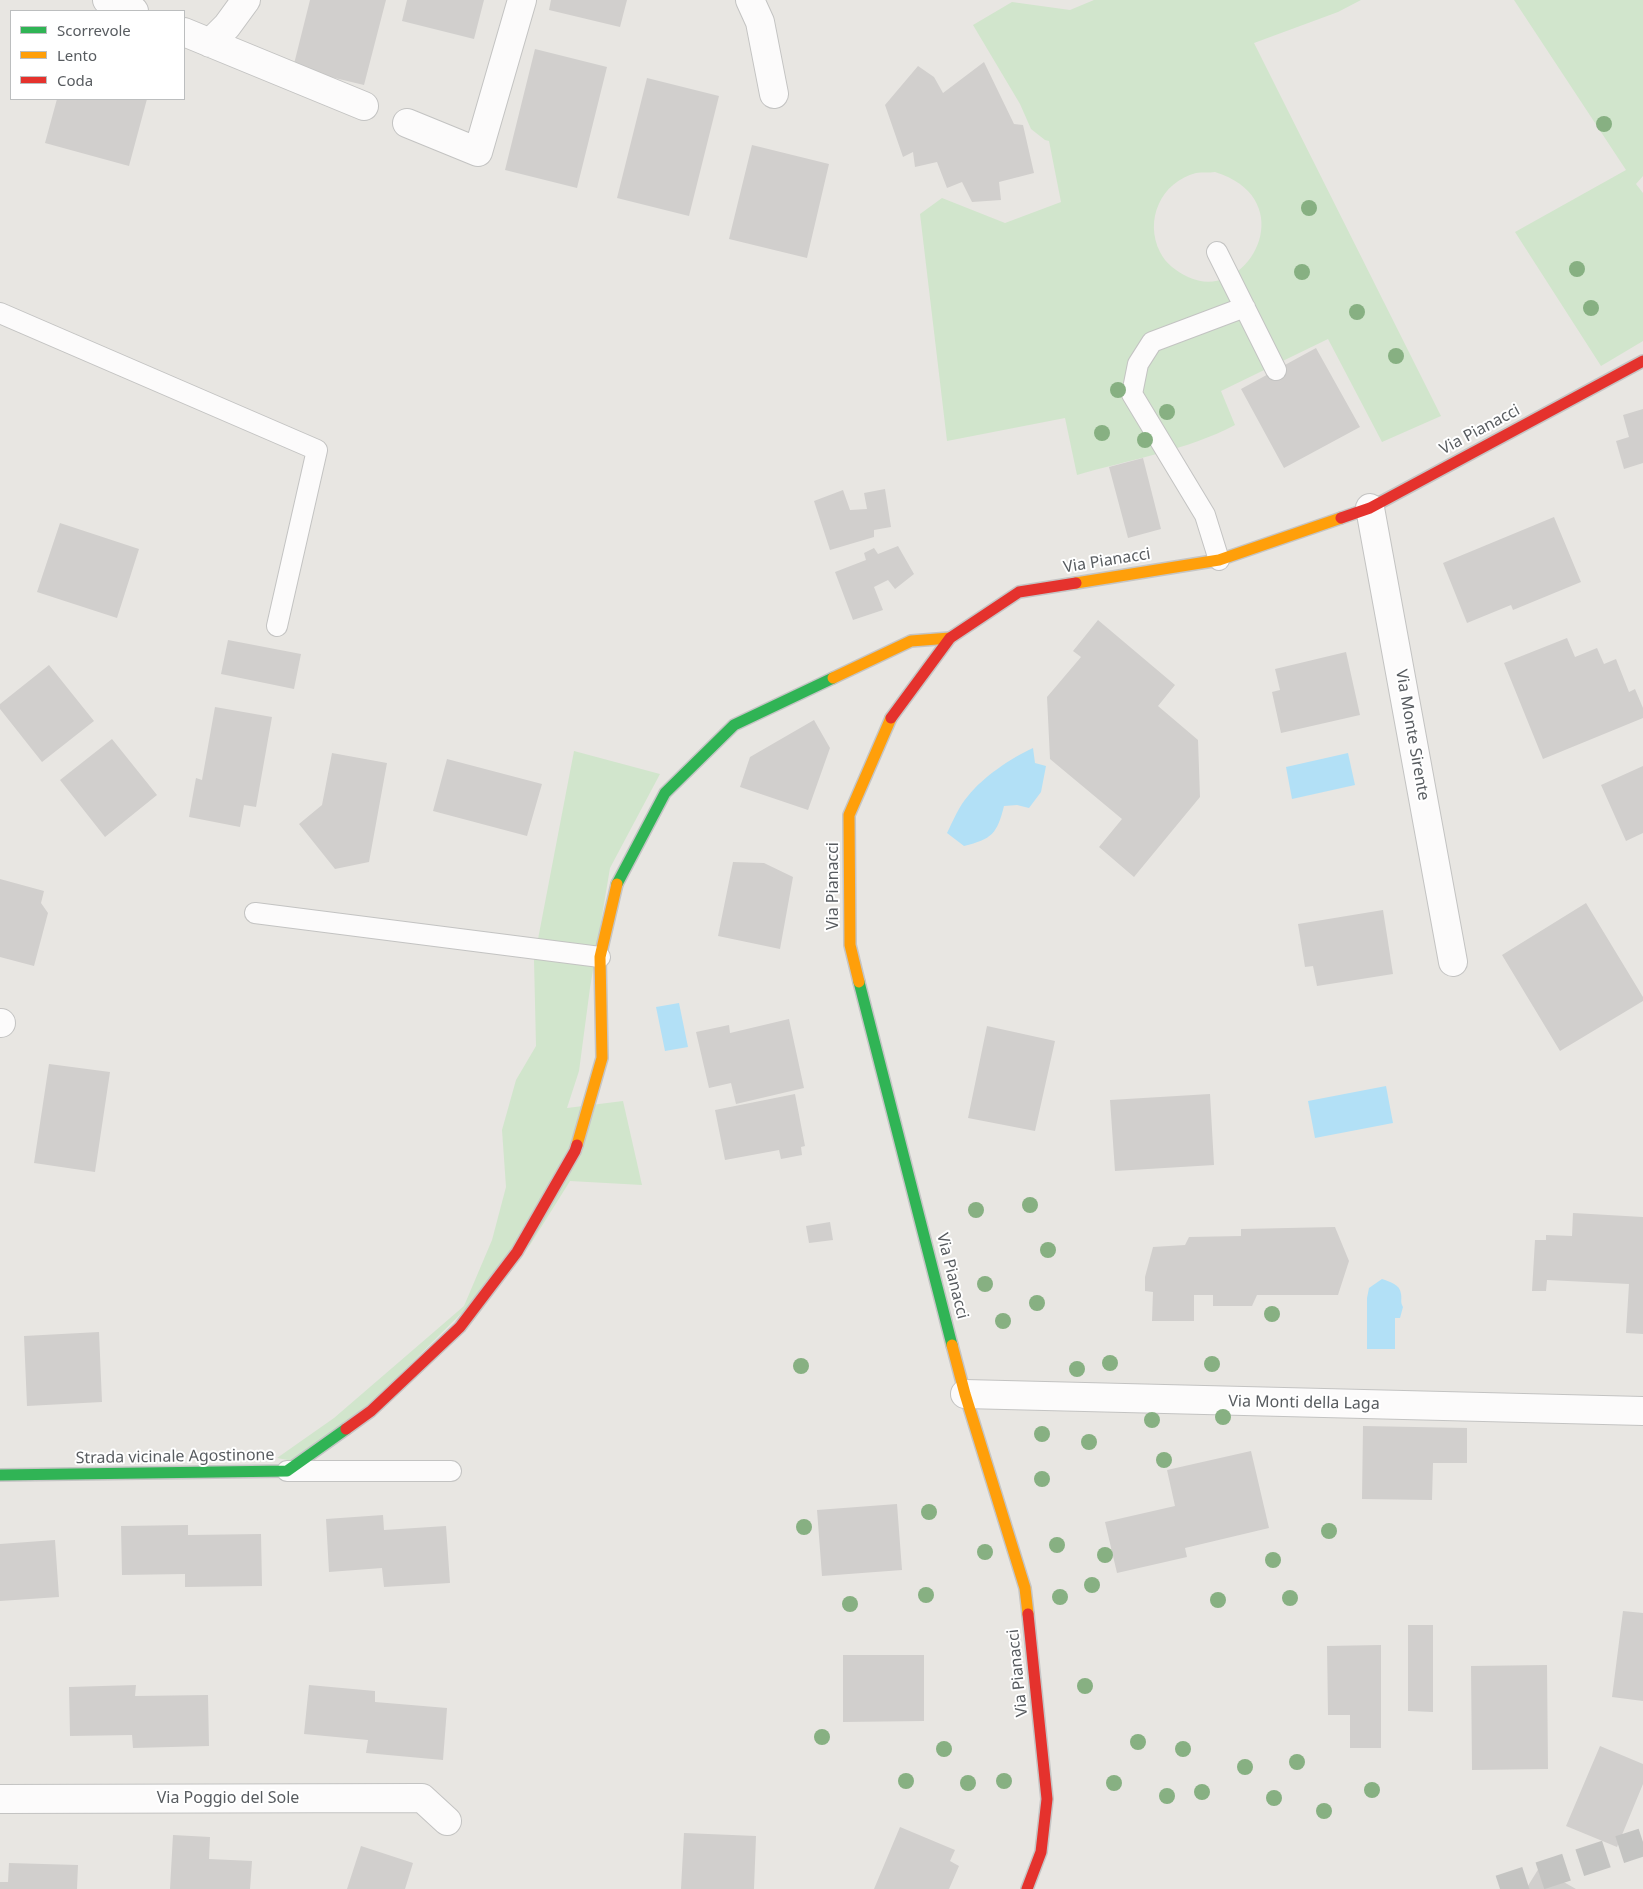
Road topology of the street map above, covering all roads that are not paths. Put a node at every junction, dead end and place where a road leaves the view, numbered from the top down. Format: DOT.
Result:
graph roads {
  1 [pos="107,0"];
  2 [pos="246,0"];
  3 [pos="522,0"];
  4 [pos="750,0"];
  5 [pos="132,10"];
  6 [pos="185,32"];
  7 [pos="210,43"];
  8 [pos="774,94"];
  9 [pos="364,106"];
  10 [pos="407,122"];
  11 [pos="1217,252"];
  12 [pos="1245,307"];
  13 [pos="0,313"];
  14 [pos="1643,361"];
  15 [pos="1276,370"];
  16 [pos="1370,508"];
  17 [pos="1219,560"];
  18 [pos="277,626"];
  19 [pos="950,638"];
  20 [pos="255,912"];
  21 [pos="600,956"];
  22 [pos="1454,962"];
  23 [pos="965,1394"];
  24 [pos="1643,1411"];
  25 [pos="287,1471"];
  26 [pos="451,1471"];
  27 [pos="0,1475"];
  28 [pos="0,1799"];
  29 [pos="447,1821"];
  30 [pos="1027,1889"];
  1 -- 5 [label="street"];
  2 -- 7 [label="street"];
  3 -- 10 [label="street"];
  4 -- 8 [label="street"];
  6 -- 7 [label="street"];
  7 -- 9 [label="street"];
  11 -- 12 [label="lane"];
  12 -- 15 [label="lane"];
  12 -- 17 [label="lane"];
  13 -- 18 [label="lane"];
  14 -- 16 [label="street, Via Pianacci"];
  16 -- 17 [label="street, Via Pianacci"];
  16 -- 22 [label="street, Via Monte Sirente"];
  17 -- 19 [label="street, Via Pianacci"];
  19 -- 21 [label="street, Strada vicinale Agostinone"];
  19 -- 23 [label="street, Via Pianacci"];
  20 -- 21 [label="lane"];
  21 -- 25 [label="street, Strada vicinale Agostinone"];
  23 -- 24 [label="street, Via Monti della Laga"];
  23 -- 30 [label="street, Via Pianacci"];
  25 -- 26 [label="lane"];
  25 -- 27 [label="street, Strada vicinale Agostinone"];
  28 -- 29 [label="street, Via Poggio del Sole"];
}
